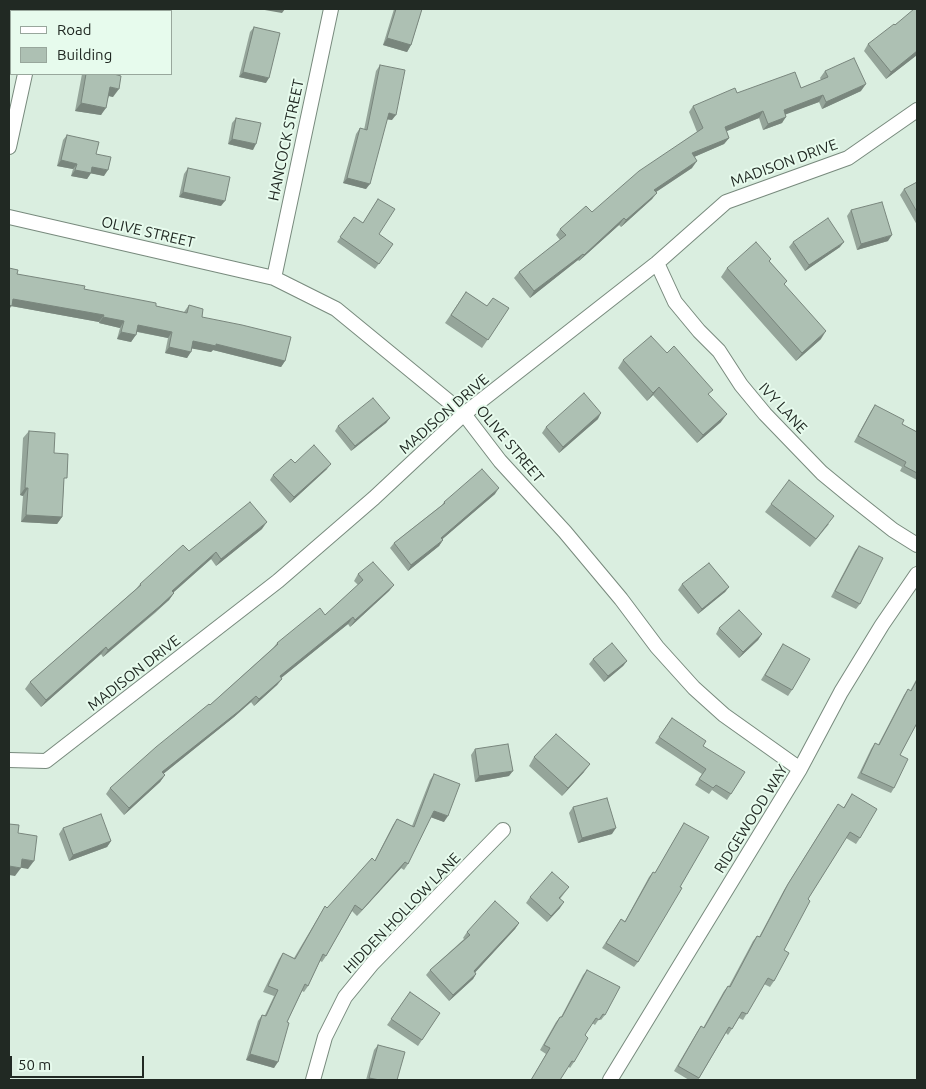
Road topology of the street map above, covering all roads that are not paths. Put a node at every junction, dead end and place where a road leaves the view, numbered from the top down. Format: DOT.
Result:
graph roads {
  1 [pos="331,9"];
  2 [pos="25,75"];
  3 [pos="917,110"];
  4 [pos="9,148"];
  5 [pos="9,218"];
  6 [pos="657,263"];
  7 [pos="274,278"];
  8 [pos="464,414"];
  9 [pos="917,546"];
  10 [pos="917,574"];
  11 [pos="9,760"];
  12 [pos="800,769"];
  13 [pos="503,830"];
  14 [pos="313,1080"];
  15 [pos="610,1080"];
  1 -- 7 [label="street, HANCOCK STREET"];
  2 -- 4 [label="street"];
  3 -- 6 [label="street, MADISON DRIVE"];
  5 -- 7 [label="street, OLIVE STREET"];
  6 -- 8 [label="street, MADISON DRIVE"];
  6 -- 9 [label="street, IVY LANE"];
  7 -- 8 [label="street, OLIVE STREET"];
  8 -- 11 [label="street, MADISON DRIVE"];
  8 -- 12 [label="street, OLIVE STREET"];
  10 -- 12 [label="street, RIDGEWOOD WAY"];
  12 -- 15 [label="street, RIDGEWOOD WAY"];
  13 -- 14 [label="street, HIDDEN HOLLOW LANE"];
}
